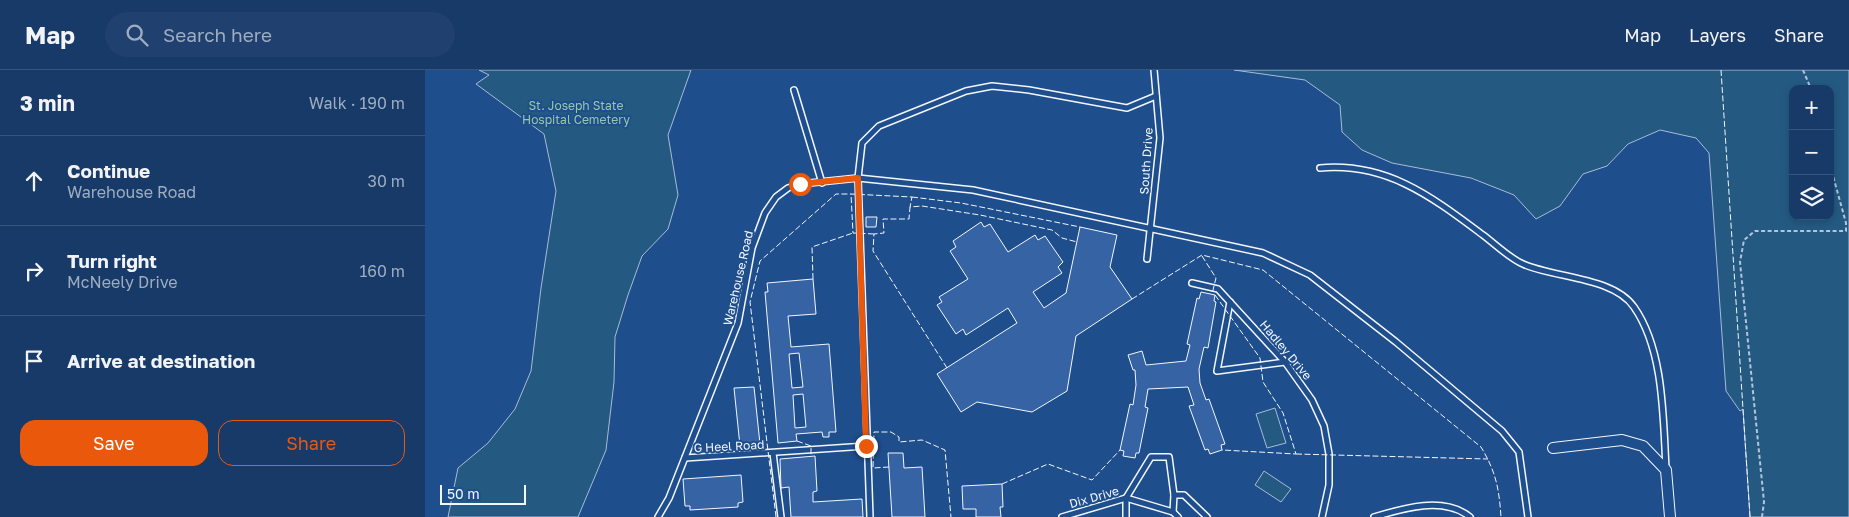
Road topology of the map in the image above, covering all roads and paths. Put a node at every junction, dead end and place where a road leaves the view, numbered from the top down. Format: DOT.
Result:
graph roads {
  1 [pos="1154,70"];
  2 [pos="1803,70"];
  3 [pos="1809,85"];
  4 [pos="794,90"];
  5 [pos="1156,96"];
  6 [pos="1320,168"];
  7 [pos="1833,175"];
  8 [pos="858,178"];
  9 [pos="822,183"];
  10 [pos="1150,228"];
  11 [pos="1147,259"];
  12 [pos="1193,283"];
  13 [pos="1230,302"];
  14 [pos="1285,362"];
  15 [pos="866,446"];
  16 [pos="1553,448"];
  17 [pos="773,453"];
  18 [pos="685,458"];
  19 [pos="1666,470"];
  20 [pos="1174,495"];
  21 [pos="1125,498"];
  22 [pos="1173,512"];
  23 [pos="661,516"];
  24 [pos="781,517"];
  25 [pos="870,517"];
  26 [pos="1063,517"];
  27 [pos="1126,517"];
  28 [pos="1178,517"];
  29 [pos="1207,517"];
  30 [pos="1322,517"];
  31 [pos="1374,517"];
  32 [pos="1470,517"];
  33 [pos="1528,517"];
  34 [pos="1670,517"];
  35 [pos="1762,517"];
  1 -- 5 [label="lane, South Drive"];
  2 -- 3 [label="path"];
  4 -- 9 [label="lane"];
  5 -- 8 [label="lane"];
  5 -- 10 [label="lane, South Drive"];
  6 -- 19 [label="lane"];
  7 -- 35 [label="path"];
  8 -- 9 [label="lane, Warehouse Road"];
  8 -- 10 [label="lane, Warehouse Road"];
  8 -- 15 [label="lane"];
  9 -- 18 [label="lane, Warehouse Road"];
  10 -- 11 [label="lane, South Drive"];
  10 -- 33 [label="lane, Warehouse Road"];
  12 -- 13 [label="lane, Hadley Drive"];
  13 -- 14 [label="lane, Hadley Drive"];
  13 -- 14 [label="lane"];
  14 -- 30 [label="lane, Hadley Drive"];
  15 -- 17 [label="lane, G Heel Road"];
  15 -- 25 [label="lane"];
  16 -- 19 [label="street"];
  17 -- 18 [label="lane, G Heel Road"];
  17 -- 24 [label="lane"];
  18 -- 23 [label="lane, Warehouse Road"];
  19 -- 34 [label="street"];
  20 -- 21 [label="lane"];
  20 -- 22 [label="lane"];
  20 -- 29 [label="lane"];
  21 -- 22 [label="lane, Dix Drive"];
  21 -- 26 [label="lane, Dix Drive"];
  21 -- 27 [label="lane"];
  22 -- 28 [label="lane"];
  31 -- 32 [label="lane"];
}
